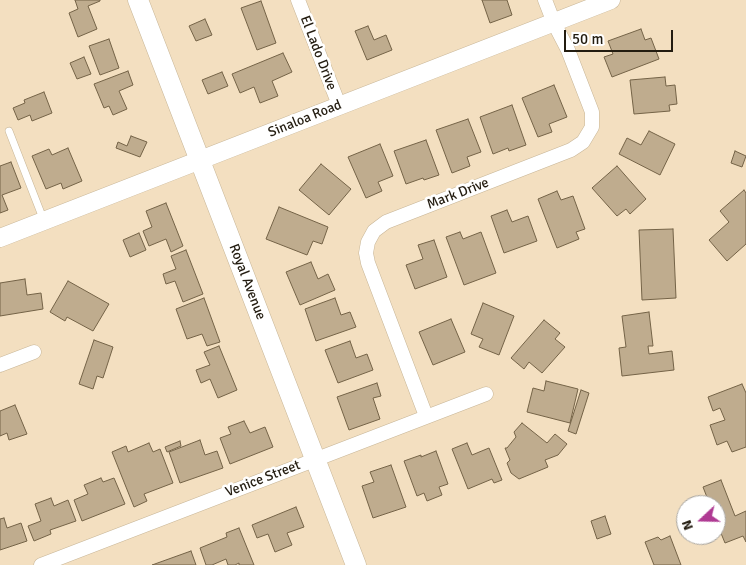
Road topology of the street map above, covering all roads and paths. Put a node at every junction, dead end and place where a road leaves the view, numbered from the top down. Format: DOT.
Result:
graph roads {
  1 [pos="138,0"];
  2 [pos="298,0"];
  3 [pos="545,0"];
  4 [pos="611,0"];
  5 [pos="554,23"];
  6 [pos="339,105"];
  7 [pos="9,132"];
  8 [pos="200,161"];
  9 [pos="44,221"];
  10 [pos="0,238"];
  11 [pos="34,352"];
  12 [pos="0,365"];
  13 [pos="486,394"];
  14 [pos="426,416"];
  15 [pos="315,459"];
  16 [pos="41,565"];
  17 [pos="356,565"];
  1 -- 8 [label="main road, Royal Avenue"];
  2 -- 6 [label="street, El Lado Drive"];
  3 -- 5 [label="street, Mark Drive"];
  4 -- 5 [label="street, Sinaloa Road"];
  5 -- 6 [label="street, Sinaloa Road"];
  5 -- 14 [label="street, Mark Drive"];
  6 -- 8 [label="street, Sinaloa Road"];
  7 -- 9 [label="lane"];
  8 -- 9 [label="street, Sinaloa Road"];
  8 -- 15 [label="main road, Royal Avenue"];
  9 -- 10 [label="street, Sinaloa Road"];
  11 -- 12 [label="street"];
  13 -- 14 [label="street, Venice Street"];
  14 -- 15 [label="street, Venice Street"];
  15 -- 16 [label="street, Venice Street"];
  15 -- 17 [label="main road, Royal Avenue"];
}
